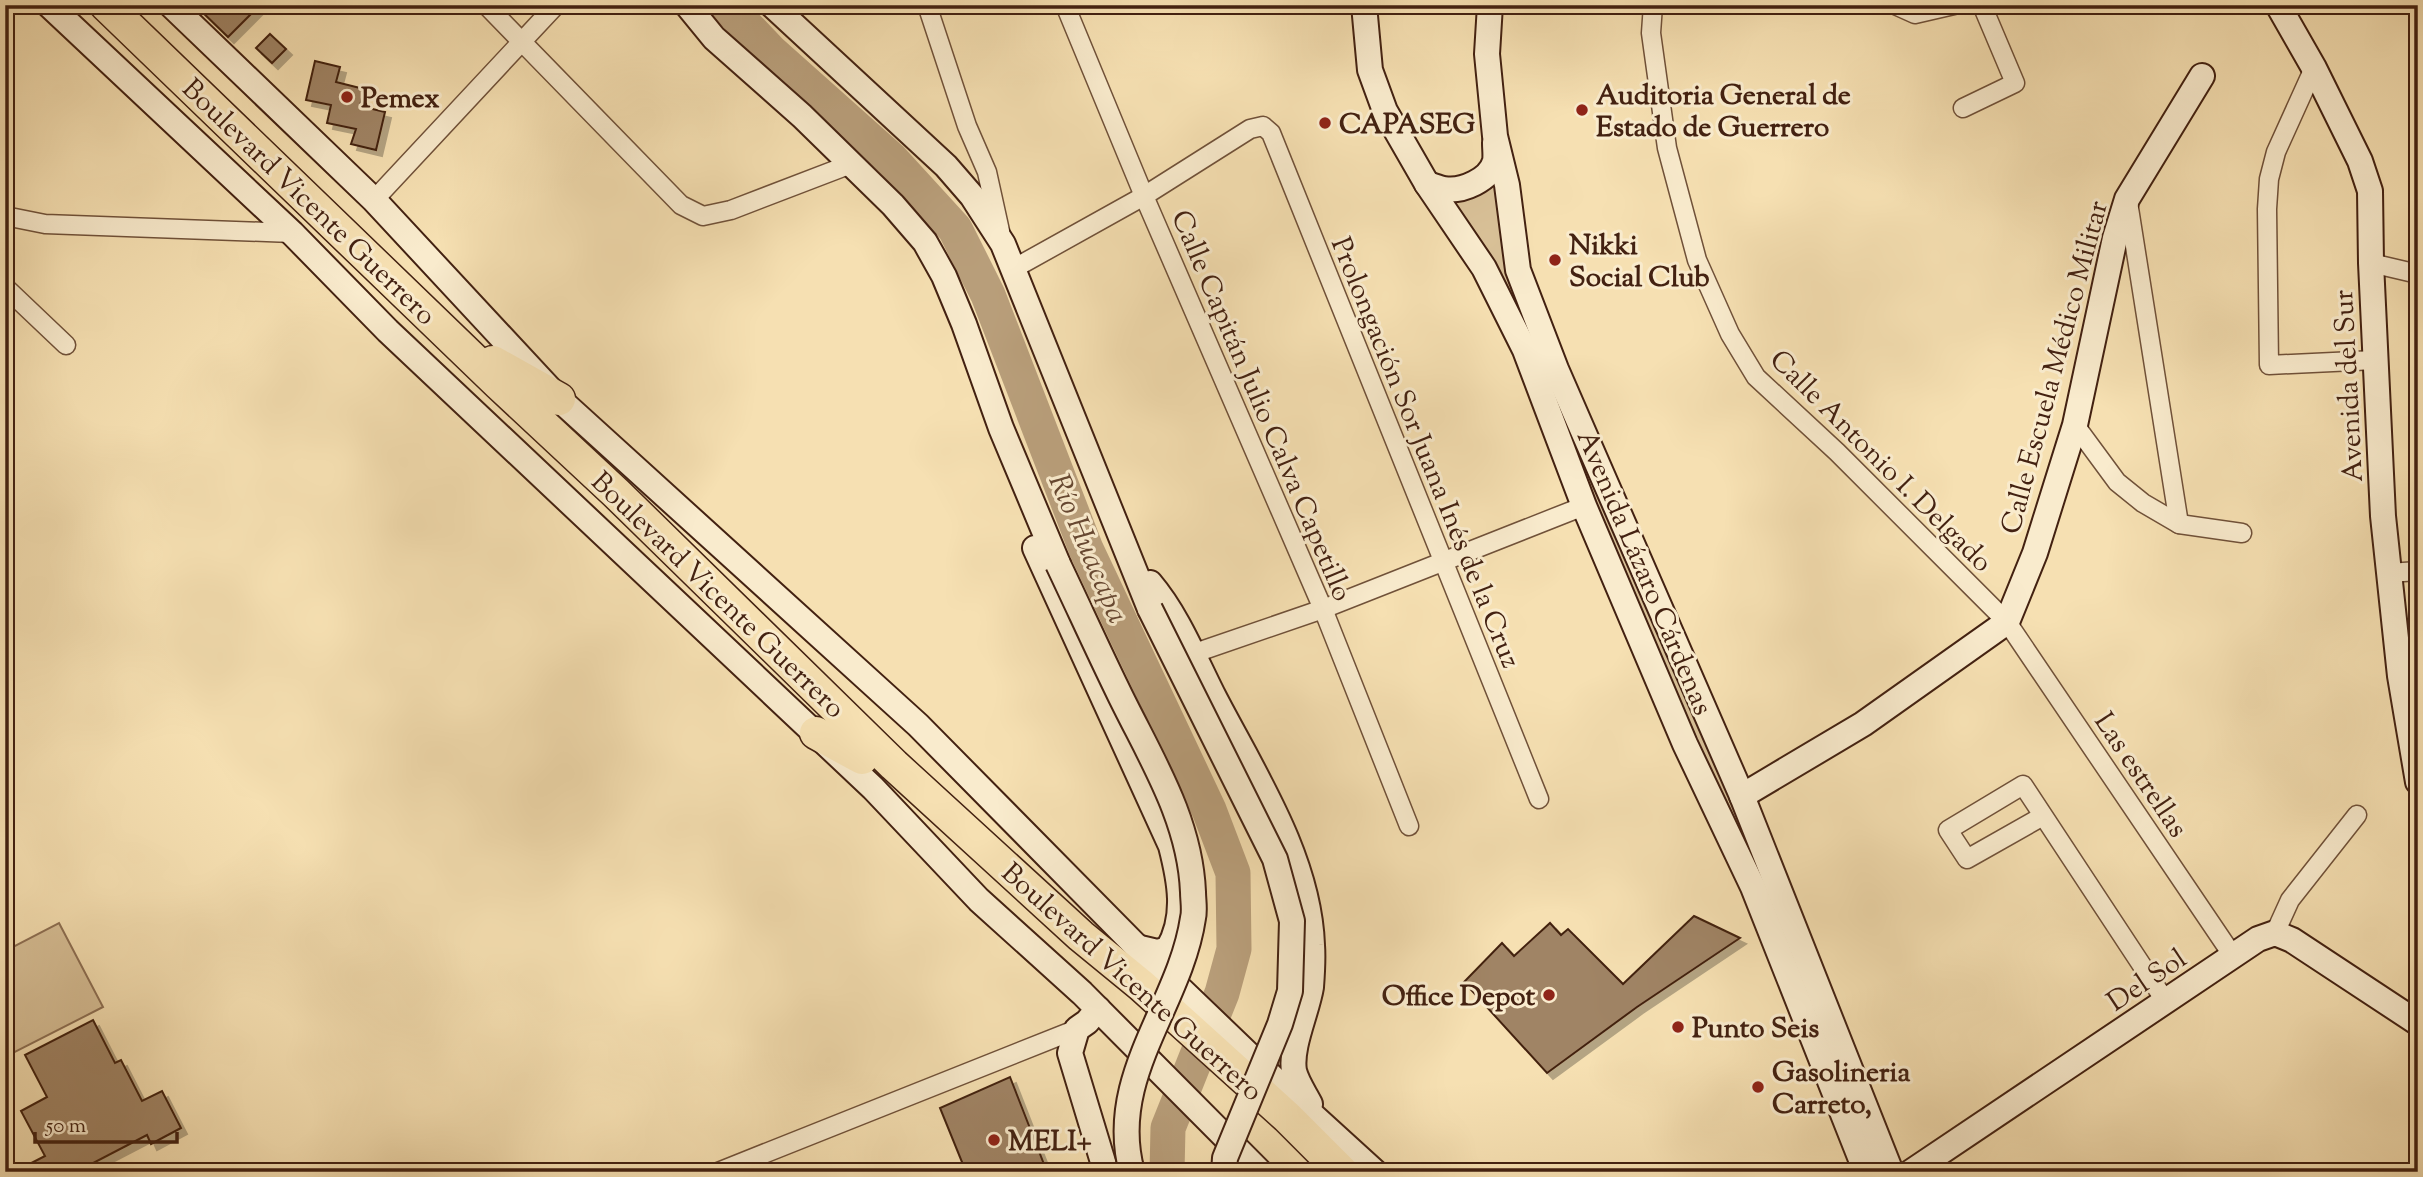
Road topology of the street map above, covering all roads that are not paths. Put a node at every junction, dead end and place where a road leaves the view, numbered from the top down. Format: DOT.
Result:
graph roads {
  1 [pos="49,5"];
  2 [pos="80,5"];
  3 [pos="106,5"];
  4 [pos="171,5"];
  5 [pos="486,5"];
  6 [pos="556,5"];
  7 [pos="687,5"];
  8 [pos="772,5"];
  9 [pos="927,5"];
  10 [pos="1065,5"];
  11 [pos="1364,5"];
  12 [pos="1490,5"];
  13 [pos="1653,5"];
  14 [pos="1895,5"];
  15 [pos="1954,5"];
  16 [pos="1982,5"];
  17 [pos="2278,5"];
  18 [pos="522,41"];
  19 [pos="2314,68"];
  20 [pos="2202,76"];
  21 [pos="1963,108"];
  22 [pos="1495,136"];
  23 [pos="851,164"];
  24 [pos="1427,184"];
  25 [pos="1144,196"];
  26 [pos="2127,199"];
  27 [pos="374,200"];
  28 [pos="5,216"];
  29 [pos="292,233"];
  30 [pos="1003,244"];
  31 [pos="2371,262"];
  32 [pos="1013,269"];
  33 [pos="2418,274"];
  34 [pos="5,287"];
  35 [pos="458,342"];
  36 [pos="66,345"];
  37 [pos="2375,360"];
  38 [pos="559,399"];
  39 [pos="2075,425"];
  40 [pos="1001,428"];
  41 [pos="1584,506"];
  42 [pos="2179,524"];
  43 [pos="2242,533"];
  44 [pos="1133,562"];
  45 [pos="1443,563"];
  46 [pos="2418,571"];
  47 [pos="2389,573"];
  48 [pos="1324,609"];
  49 [pos="2007,622"];
  50 [pos="1192,654"];
  51 [pos="816,733"];
  52 [pos="862,758"];
  53 [pos="2418,782"];
  54 [pos="1742,796"];
  55 [pos="1539,799"];
  56 [pos="2357,815"];
  57 [pos="2043,816"];
  58 [pos="1409,827"];
  59 [pos="2275,933"];
  60 [pos="2233,956"];
  61 [pos="1137,986"];
  62 [pos="2166,1002"];
  63 [pos="1098,1009"];
  64 [pos="2418,1023"];
  65 [pos="1077,1029"];
  66 [pos="1287,1117"];
  67 [pos="1319,1120"];
  68 [pos="718,1172"];
  69 [pos="1106,1172"];
  70 [pos="1132,1172"];
  71 [pos="1224,1172"];
  72 [pos="1260,1172"];
  73 [pos="1316,1172"];
  74 [pos="1342,1172"];
  75 [pos="1375,1172"];
  76 [pos="1866,1172"];
  77 [pos="1891,1172"];
  78 [pos="1911,1172"];
  1 -- 29 [label="main road, Boulevard Vicente Guerrero"];
  2 -- 52 [label="highway, Boulevard Vicente Guerrero"];
  3 -- 35 [label="highway, Boulevard Vicente Guerrero"];
  4 -- 27 [label="main road, Boulevard Vicente Guerrero"];
  5 -- 18 [label="street"];
  6 -- 18 [label="street"];
  7 -- 23 [label="main road"];
  8 -- 30 [label="main road"];
  9 -- 30 [label="street"];
  10 -- 25 [label="street, Calle Capitán Julio Calva Capetillo"];
  11 -- 24 [label="main road, Avenida Lázaro Cárdenas"];
  12 -- 22 [label="main road, Avenida Lázaro Cárdenas"];
  13 -- 49 [label="street, Calle Antonio I. Delgado"];
  14 -- 15 [label="street"];
  16 -- 21 [label="street"];
  17 -- 19 [label="main road, Avenida del Sur"];
  18 -- 23 [label="street"];
  18 -- 27 [label="street"];
  19 -- 31 [label="main road, Avenida del Sur"];
  19 -- 37 [label="street"];
  20 -- 26 [label="main road, Calle Escuela Médico Militar"];
  22 -- 24 [label="main road"];
  22 -- 54 [label="main road, Avenida Lázaro Cárdenas"];
  23 -- 40 [label="main road"];
  24 -- 41 [label="main road, Avenida Lázaro Cárdenas"];
  25 -- 32 [label="street"];
  25 -- 45 [label="street, Prolongación Sor Juana Inés de la Cruz"];
  25 -- 48 [label="street, Calle Capitán Julio Calva Capetillo"];
  26 -- 39 [label="main road, Calle Escuela Médico Militar"];
  26 -- 42 [label="street"];
  27 -- 38 [label="main road, Boulevard Vicente Guerrero"];
  28 -- 29 [label="street"];
  29 -- 51 [label="main road, Boulevard Vicente Guerrero"];
  30 -- 32 [label="main road"];
  31 -- 33 [label="street"];
  31 -- 37 [label="main road, Avenida del Sur"];
  32 -- 44 [label="main road"];
  34 -- 36 [label="street"];
  35 -- 38 [label="highway"];
  35 -- 61 [label="highway, Boulevard Vicente Guerrero"];
  37 -- 47 [label="main road, Avenida del Sur"];
  38 -- 61 [label="main road, Boulevard Vicente Guerrero"];
  39 -- 42 [label="street"];
  39 -- 49 [label="main road, Calle Escuela Médico Militar"];
  40 -- 61 [label="main road"];
  40 -- 70 [label="main road, bridge"];
  41 -- 45 [label="street"];
  41 -- 76 [label="main road, Avenida Lázaro Cárdenas"];
  42 -- 43 [label="street"];
  44 -- 50 [label="main road"];
  44 -- 71 [label="main road, bridge"];
  45 -- 48 [label="street"];
  45 -- 55 [label="street, Prolongación Sor Juana Inés de la Cruz"];
  46 -- 47 [label="street"];
  47 -- 53 [label="main road, Avenida del Sur"];
  48 -- 50 [label="street"];
  48 -- 58 [label="street, Calle Capitán Julio Calva Capetillo"];
  49 -- 54 [label="main road"];
  49 -- 60 [label="street, Las estrellas"];
  50 -- 67 [label="main road"];
  51 -- 52 [label="highway"];
  51 -- 63 [label="main road, Boulevard Vicente Guerrero"];
  52 -- 61 [label="highway, Boulevard Vicente Guerrero"];
  54 -- 77 [label="main road, Avenida Lázaro Cárdenas"];
  56 -- 59 [label="street"];
  57 -- 57 [label="street"];
  57 -- 62 [label="street"];
  59 -- 60 [label="main road, Del Sol"];
  59 -- 64 [label="main road"];
  60 -- 62 [label="main road, Del Sol"];
  61 -- 63 [label="main road, Boulevard Vicente Guerrero"];
  61 -- 66 [label="highway, Boulevard Vicente Guerrero, bridge"];
  61 -- 66 [label="main road, Boulevard Vicente Guerrero, bridge"];
  61 -- 72 [label="main road, Boulevard Vicente Guerrero, bridge"];
  62 -- 78 [label="main road, Del Sol"];
  63 -- 65 [label="main road"];
  65 -- 68 [label="street"];
  65 -- 69 [label="main road"];
  66 -- 67 [label="main road, Boulevard Vicente Guerrero"];
  66 -- 73 [label="highway, Boulevard Vicente Guerrero"];
  66 -- 74 [label="highway, Boulevard Vicente Guerrero"];
  67 -- 75 [label="main road, Boulevard Vicente Guerrero"];
}
